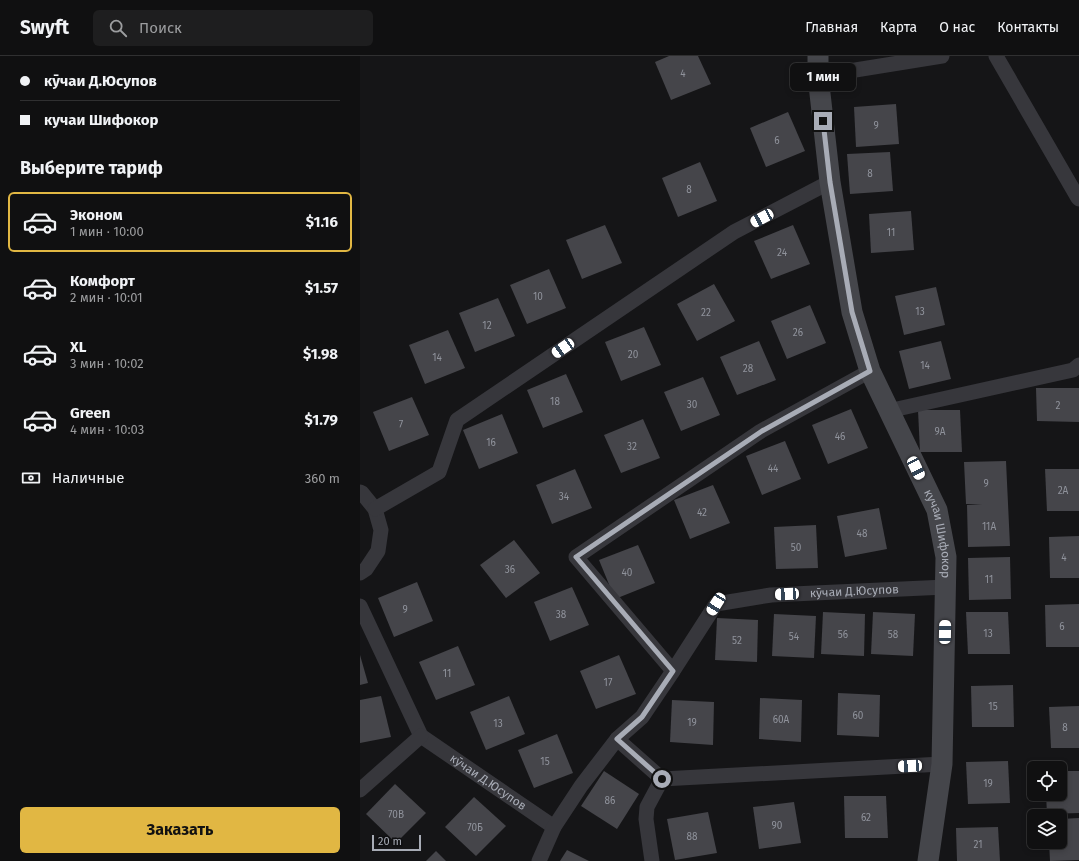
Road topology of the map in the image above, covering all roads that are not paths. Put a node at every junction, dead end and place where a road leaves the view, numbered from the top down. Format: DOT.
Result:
graph roads {
  1 [pos="942,56"];
  2 [pos="996,56"];
  3 [pos="818,66"];
  4 [pos="830,182"];
  5 [pos="1079,199"];
  6 [pos="1079,364"];
  7 [pos="870,371"];
  8 [pos="888,411"];
  9 [pos="360,492"];
  10 [pos="375,509"];
  11 [pos="360,573"];
  12 [pos="946,587"];
  13 [pos="360,606"];
  14 [pos="673,671"];
  15 [pos="421,736"];
  16 [pos="617,739"];
  17 [pos="942,764"];
  18 [pos="662,779"];
  19 [pos="360,790"];
  20 [pos="554,827"];
  21 [pos="539,861"];
  22 [pos="652,861"];
  23 [pos="928,861"];
  1 -- 3 [label="street"];
  2 -- 5 [label="street"];
  3 -- 4 [label="street, кучаи Шифокор"];
  4 -- 7 [label="street, кучаи Шифокор"];
  4 -- 10 [label="street"];
  6 -- 8 [label="street"];
  7 -- 8 [label="street, кучаи Шифокор"];
  7 -- 14 [label="street"];
  8 -- 12 [label="street, кучаи Шифокор"];
  9 -- 10 [label="street"];
  10 -- 11 [label="street"];
  12 -- 14 [label="street, кӯчаи Д.Юсупов"];
  12 -- 17 [label="street, кучаи Шифокор"];
  13 -- 15 [label="street"];
  14 -- 16 [label="street, кӯчаи Д.Юсупов"];
  15 -- 19 [label="street"];
  15 -- 20 [label="street, кӯчаи Д.Юсупов"];
  16 -- 18 [label="street"];
  16 -- 20 [label="street, кӯчаи Д.Юсупов"];
  17 -- 18 [label="street"];
  17 -- 23 [label="street, кучаи Шифокор"];
  18 -- 22 [label="street"];
  20 -- 21 [label="street, кӯчаи Д.Юсупов"];
}
